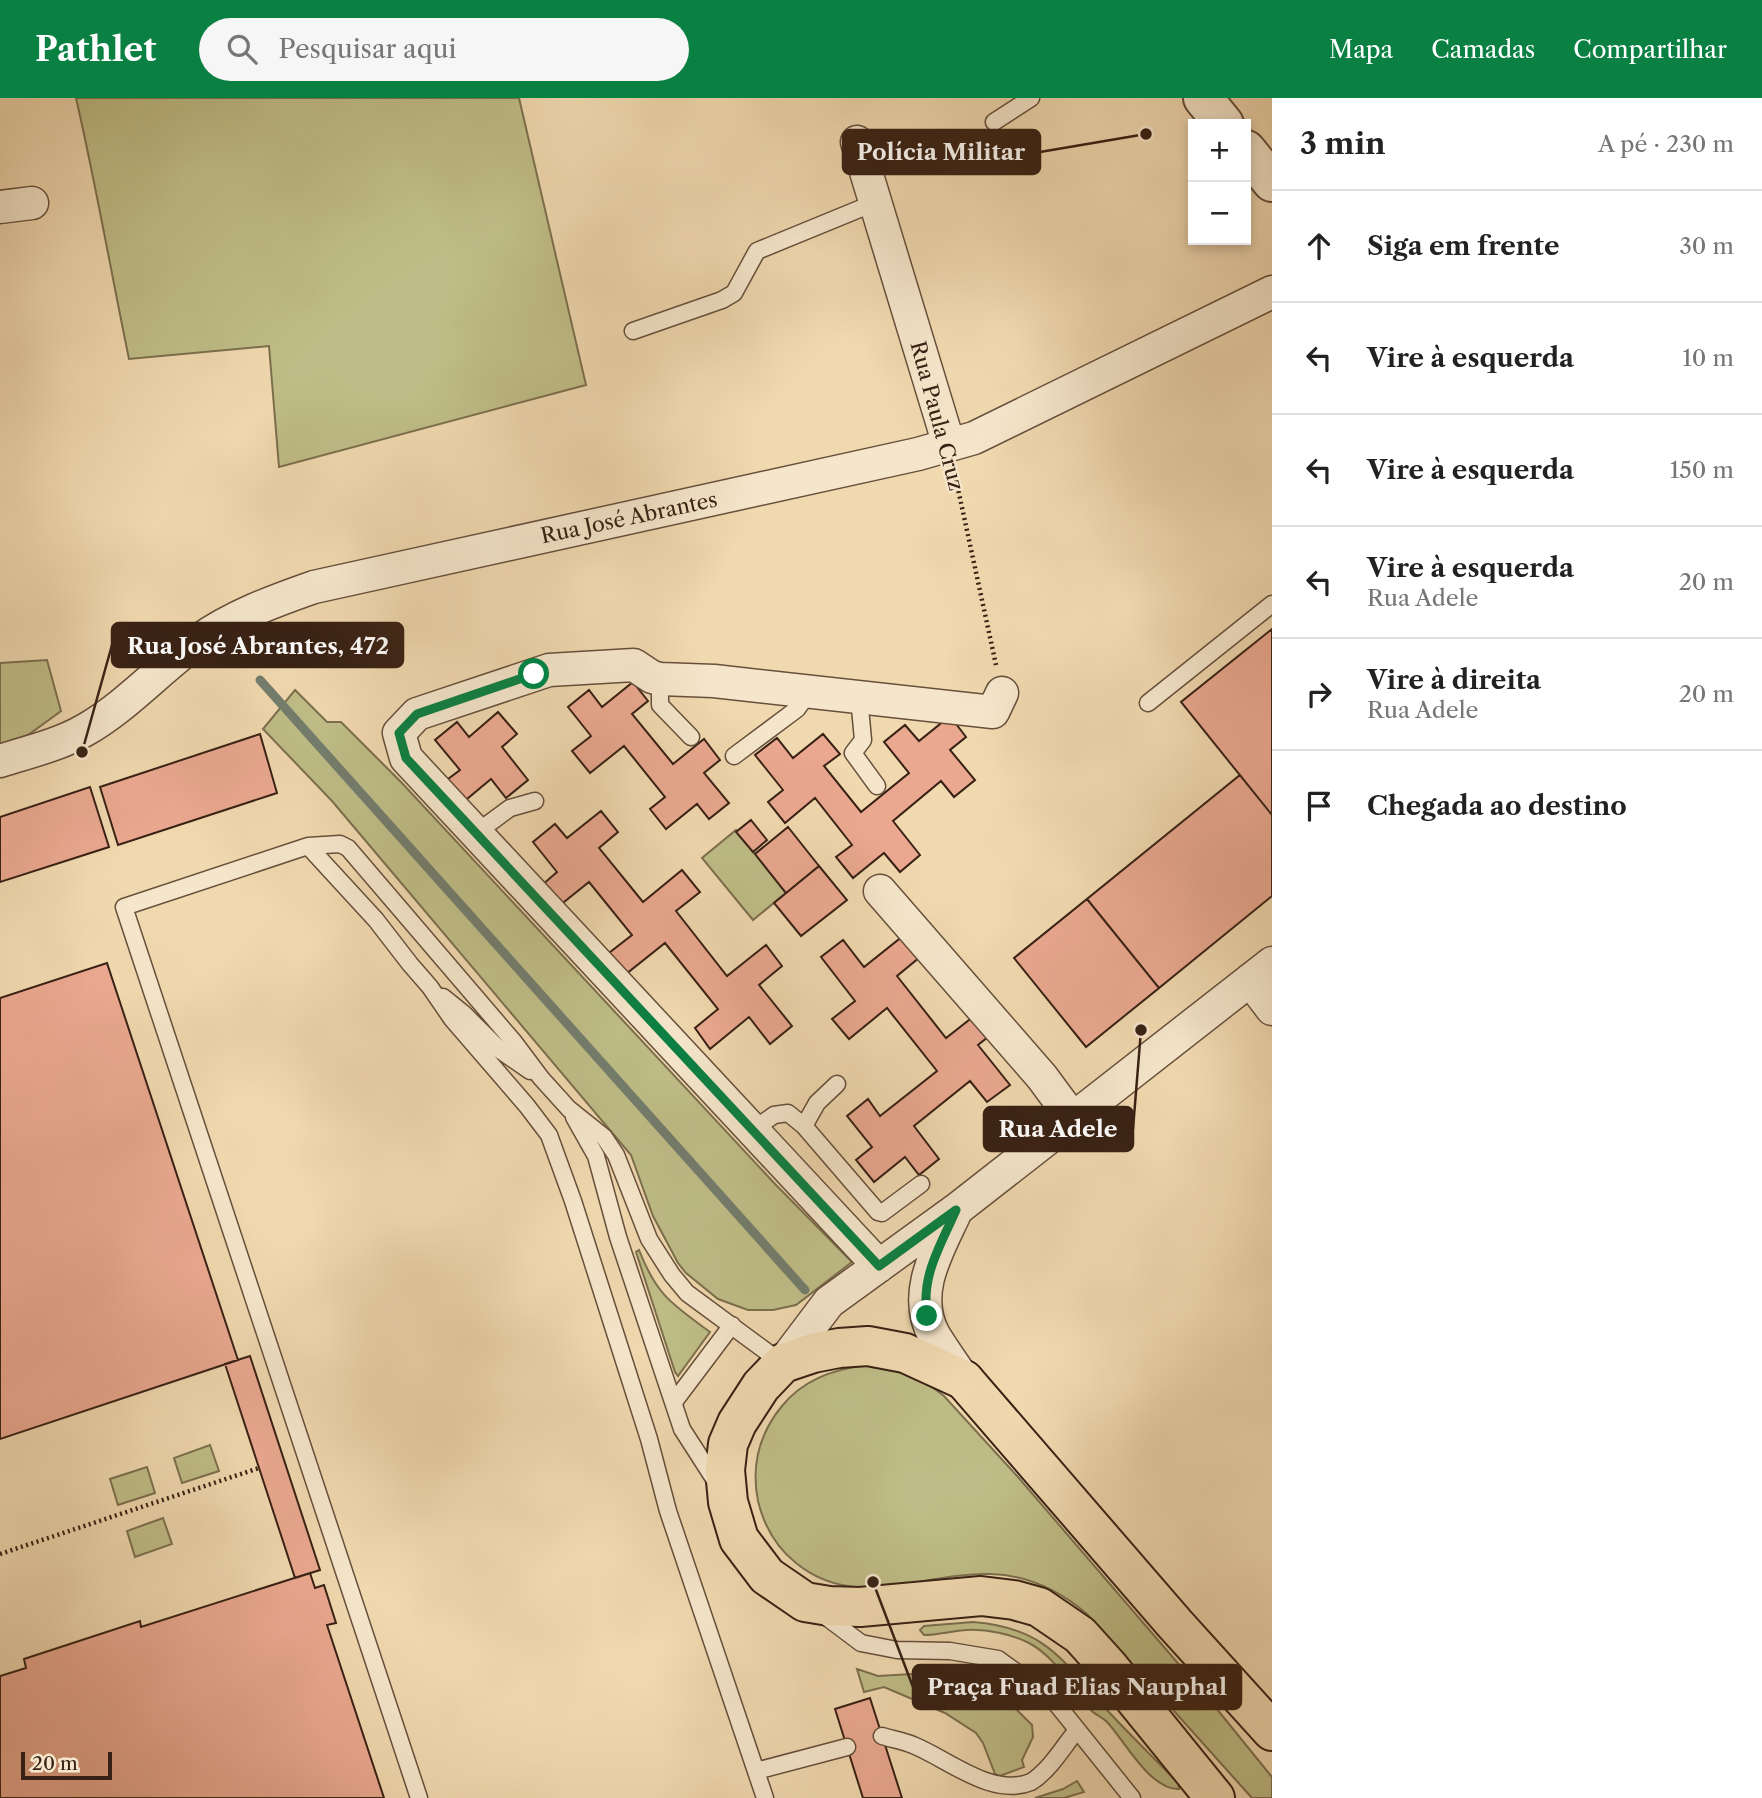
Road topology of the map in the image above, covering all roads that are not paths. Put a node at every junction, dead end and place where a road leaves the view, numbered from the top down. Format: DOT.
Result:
graph roads {
  1 [pos="1031,98"];
  2 [pos="1203,98"];
  3 [pos="1220,119"];
  4 [pos="993,122"];
  5 [pos="857,142"];
  6 [pos="1251,156"];
  7 [pos="1272,182"];
  8 [pos="32,203"];
  9 [pos="874,203"];
  10 [pos="0,207"];
  11 [pos="1272,292"];
  12 [pos="634,331"];
  13 [pos="949,445"];
  14 [pos="1272,604"];
  15 [pos="660,679"];
  16 [pos="810,691"];
  17 [pos="1002,693"];
  18 [pos="859,697"];
  19 [pos="1148,703"];
  20 [pos="691,737"];
  21 [pos="734,756"];
  22 [pos="0,761"];
  23 [pos="877,786"];
  24 [pos="535,801"];
  25 [pos="476,833"];
  26 [pos="308,846"];
  27 [pos="880,891"];
  28 [pos="1261,972"];
  29 [pos="430,987"];
  30 [pos="1272,1009"];
  31 [pos="541,1078"];
  32 [pos="837,1084"];
  33 [pos="569,1109"];
  34 [pos="1073,1119"];
  35 [pos="804,1126"];
  36 [pos="753,1130"];
  37 [pos="921,1184"];
  38 [pos="956,1210"];
  39 [pos="879,1266"];
  40 [pos="732,1325"];
  41 [pos="783,1363"];
  42 [pos="964,1380"];
  43 [pos="674,1402"];
  44 [pos="728,1502"];
  45 [pos="805,1601"];
  46 [pos="1077,1730"];
  47 [pos="1272,1731"];
  48 [pos="882,1736"];
  49 [pos="847,1746"];
  50 [pos="756,1771"];
  51 [pos="419,1798"];
  52 [pos="765,1798"];
  53 [pos="1132,1798"];
  54 [pos="1215,1798"];
  1 -- 4 [label="lane"];
  2 -- 3 [label="street"];
  5 -- 9 [label="street, Rua Paula Cruz"];
  6 -- 7 [label="street"];
  8 -- 10 [label="street"];
  9 -- 12 [label="lane"];
  9 -- 13 [label="street, Rua Paula Cruz"];
  11 -- 13 [label="street, Rua José Abrantes"];
  13 -- 22 [label="street, Rua José Abrantes"];
  14 -- 19 [label="lane"];
  15 -- 16 [label="street"];
  15 -- 20 [label="lane"];
  15 -- 25 [label="street"];
  16 -- 18 [label="street"];
  16 -- 21 [label="lane"];
  17 -- 18 [label="street"];
  18 -- 23 [label="lane"];
  24 -- 25 [label="lane"];
  25 -- 36 [label="street"];
  26 -- 29 [label="lane"];
  26 -- 31 [label="lane"];
  26 -- 51 [label="lane"];
  27 -- 34 [label="street"];
  28 -- 30 [label="street"];
  28 -- 34 [label="street"];
  29 -- 31 [label="lane"];
  29 -- 50 [label="lane"];
  31 -- 33 [label="lane"];
  32 -- 35 [label="lane"];
  33 -- 40 [label="lane"];
  33 -- 43 [label="lane"];
  34 -- 38 [label="street"];
  35 -- 36 [label="lane"];
  35 -- 37 [label="lane"];
  36 -- 39 [label="street"];
  38 -- 39 [label="street"];
  38 -- 42 [label="street"];
  39 -- 41 [label="street"];
  40 -- 41 [label="lane"];
  40 -- 43 [label="lane"];
  41 -- 42 [label="highway"];
  41 -- 44 [label="highway"];
  42 -- 47 [label="highway"];
  43 -- 44 [label="lane"];
  44 -- 45 [label="highway"];
  45 -- 46 [label="lane"];
  45 -- 54 [label="highway"];
  46 -- 48 [label="lane"];
  46 -- 53 [label="lane"];
  49 -- 50 [label="lane"];
  50 -- 52 [label="lane"];
}
